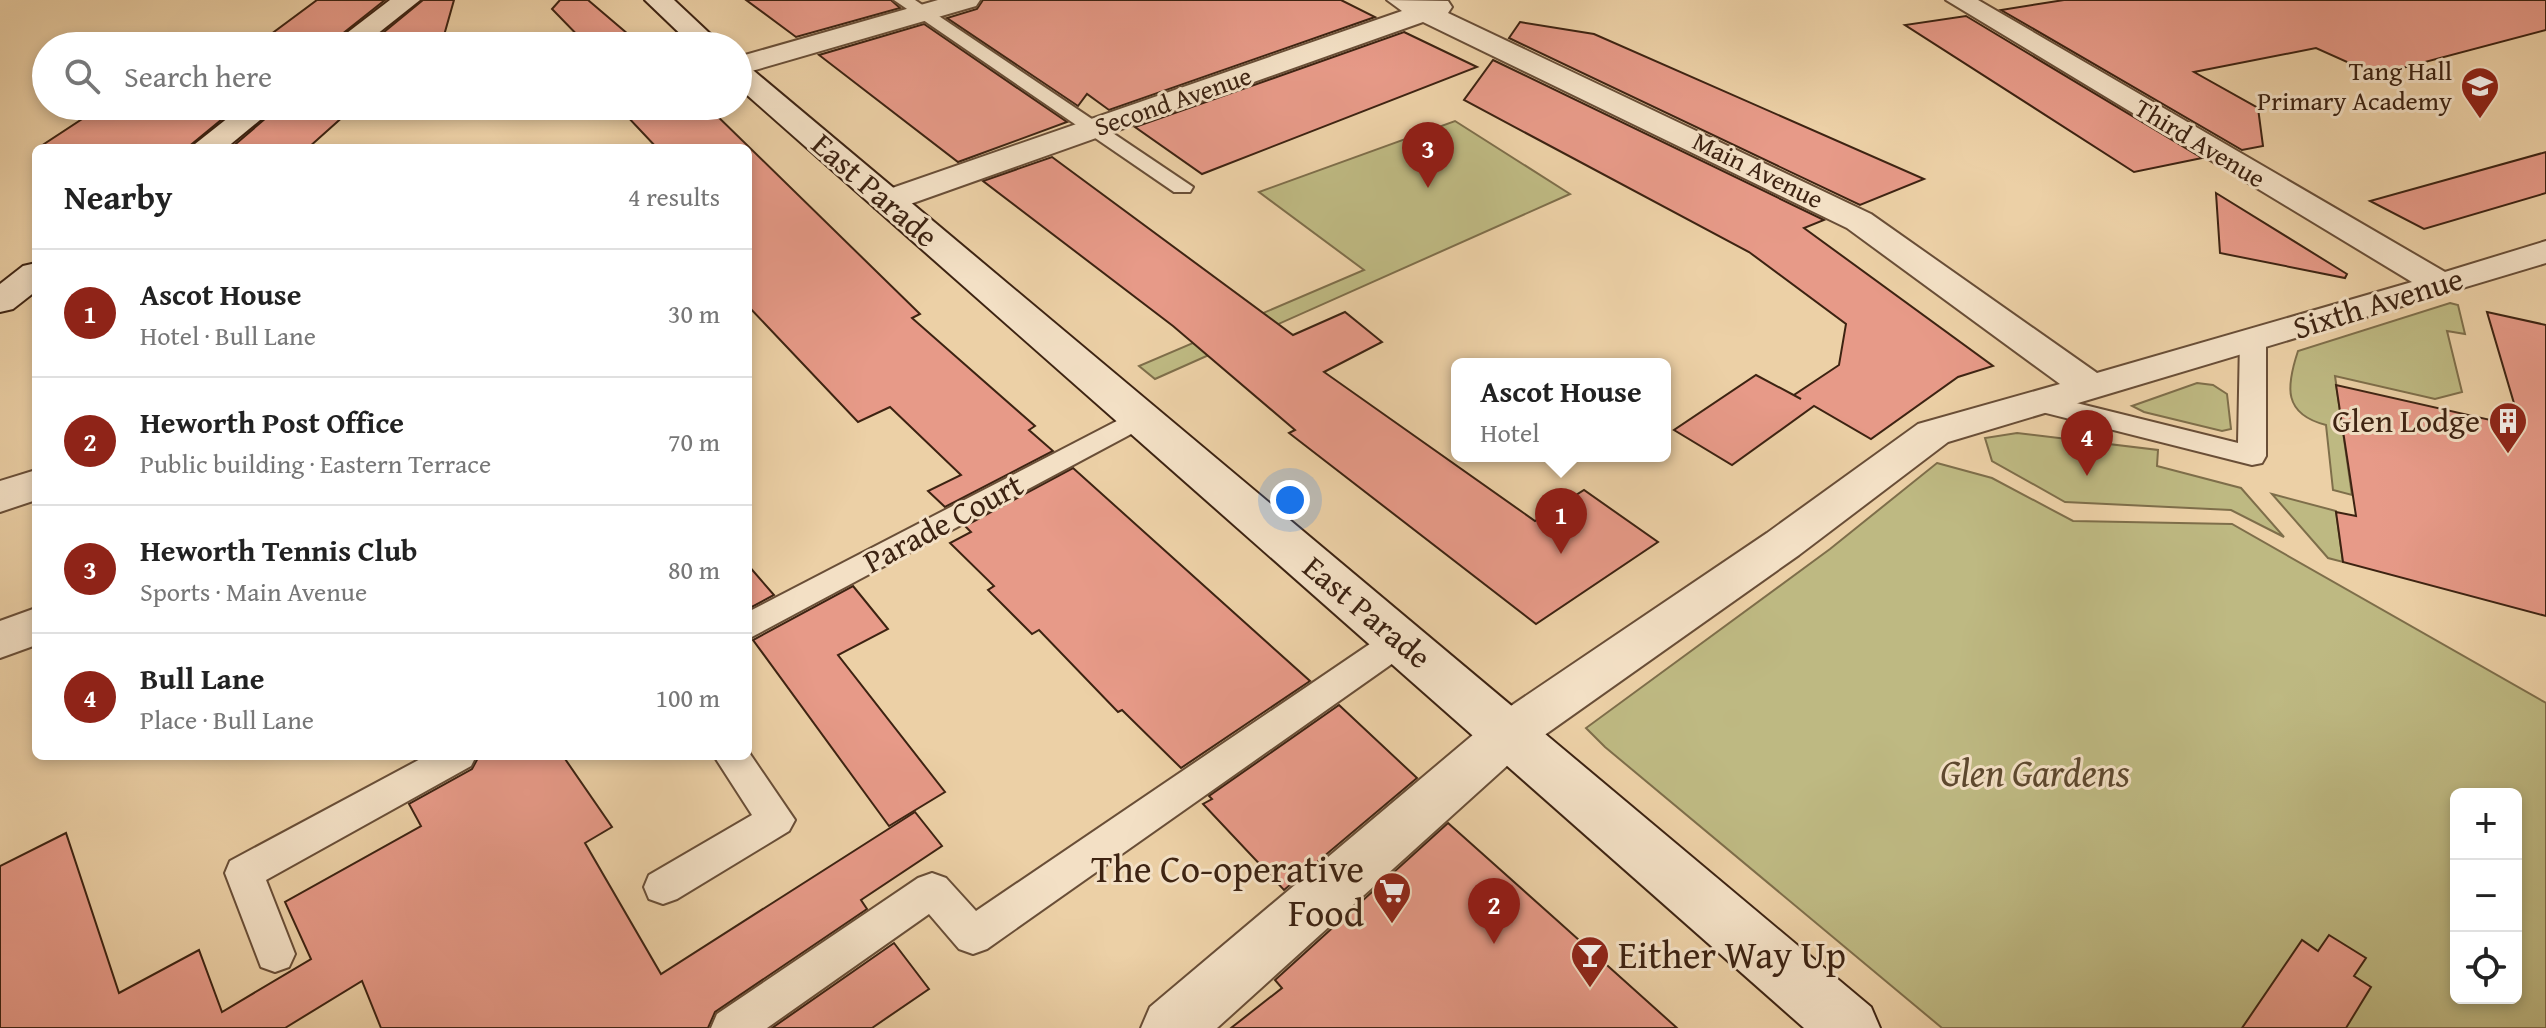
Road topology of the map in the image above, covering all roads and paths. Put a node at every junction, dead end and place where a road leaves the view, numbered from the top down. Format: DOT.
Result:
graph roads {
  1 [pos="407,0"];
  2 [pos="658,0"];
  3 [pos="967,0"];
  4 [pos="1459,0"];
  5 [pos="1959,0"];
  6 [pos="913,6"];
  7 [pos="1412,6"];
  8 [pos="363,32"];
  9 [pos="693,32"];
  10 [pos="752,64"];
  11 [pos="752,81"];
  12 [pos="243,120"];
  13 [pos="1094,128"];
  14 [pos="211,144"];
  15 [pos="1182,187"];
  16 [pos="887,201"];
  17 [pos="2546,252"];
  18 [pos="2502,265"];
  19 [pos="32,277"];
  20 [pos="2442,285"];
  21 [pos="2546,287"];
  22 [pos="0,301"];
  23 [pos="2253,340"];
  24 [pos="2089,386"];
  25 [pos="2036,402"];
  26 [pos="1138,419"];
  27 [pos="32,485"];
  28 [pos="0,497"];
  29 [pos="752,625"];
  30 [pos="32,628"];
  31 [pos="0,640"];
  32 [pos="1401,640"];
  33 [pos="1511,732"];
  34 [pos="451,760"];
  35 [pos="735,760"];
  36 [pos="663,887"];
  37 [pos="275,954"];
  38 [pos="732,1028"];
  39 [pos="1172,1028"];
  40 [pos="1849,1028"];
  1 -- 8 [label="street"];
  2 -- 9 [label="street"];
  3 -- 6 [label="street"];
  4 -- 7 [label="street, Second Avenue"];
  5 -- 20 [label="street, Third Avenue"];
  6 -- 10 [label="street"];
  6 -- 13 [label="lane"];
  7 -- 13 [label="street, Second Avenue"];
  7 -- 24 [label="street, Main Avenue"];
  11 -- 16 [label="street, East Parade"];
  12 -- 14 [label="street"];
  13 -- 15 [label="lane"];
  13 -- 16 [label="street, Second Avenue"];
  16 -- 26 [label="street, East Parade"];
  17 -- 18 [label="street, Sixth Avenue"];
  18 -- 20 [label="street, Sixth Avenue"];
  18 -- 21 [label="street, Sixth Avenue"];
  19 -- 22 [label="street"];
  20 -- 23 [label="street, Sixth Avenue"];
  23 -- 24 [label="street, Sixth Avenue"];
  23 -- 25 [label="lane, Sixth Avenue"];
  24 -- 25 [label="street, Sixth Avenue"];
  25 -- 33 [label="street, Sixth Avenue"];
  26 -- 29 [label="lane, Parade Court"];
  26 -- 32 [label="street, East Parade"];
  27 -- 28 [label="street"];
  30 -- 31 [label="street"];
  32 -- 33 [label="street, East Parade"];
  32 -- 38 [label="lane"];
  33 -- 39 [label="street, Sixth Avenue"];
  33 -- 40 [label="street, East Parade"];
  34 -- 37 [label="lane"];
  35 -- 36 [label="lane"];
}
